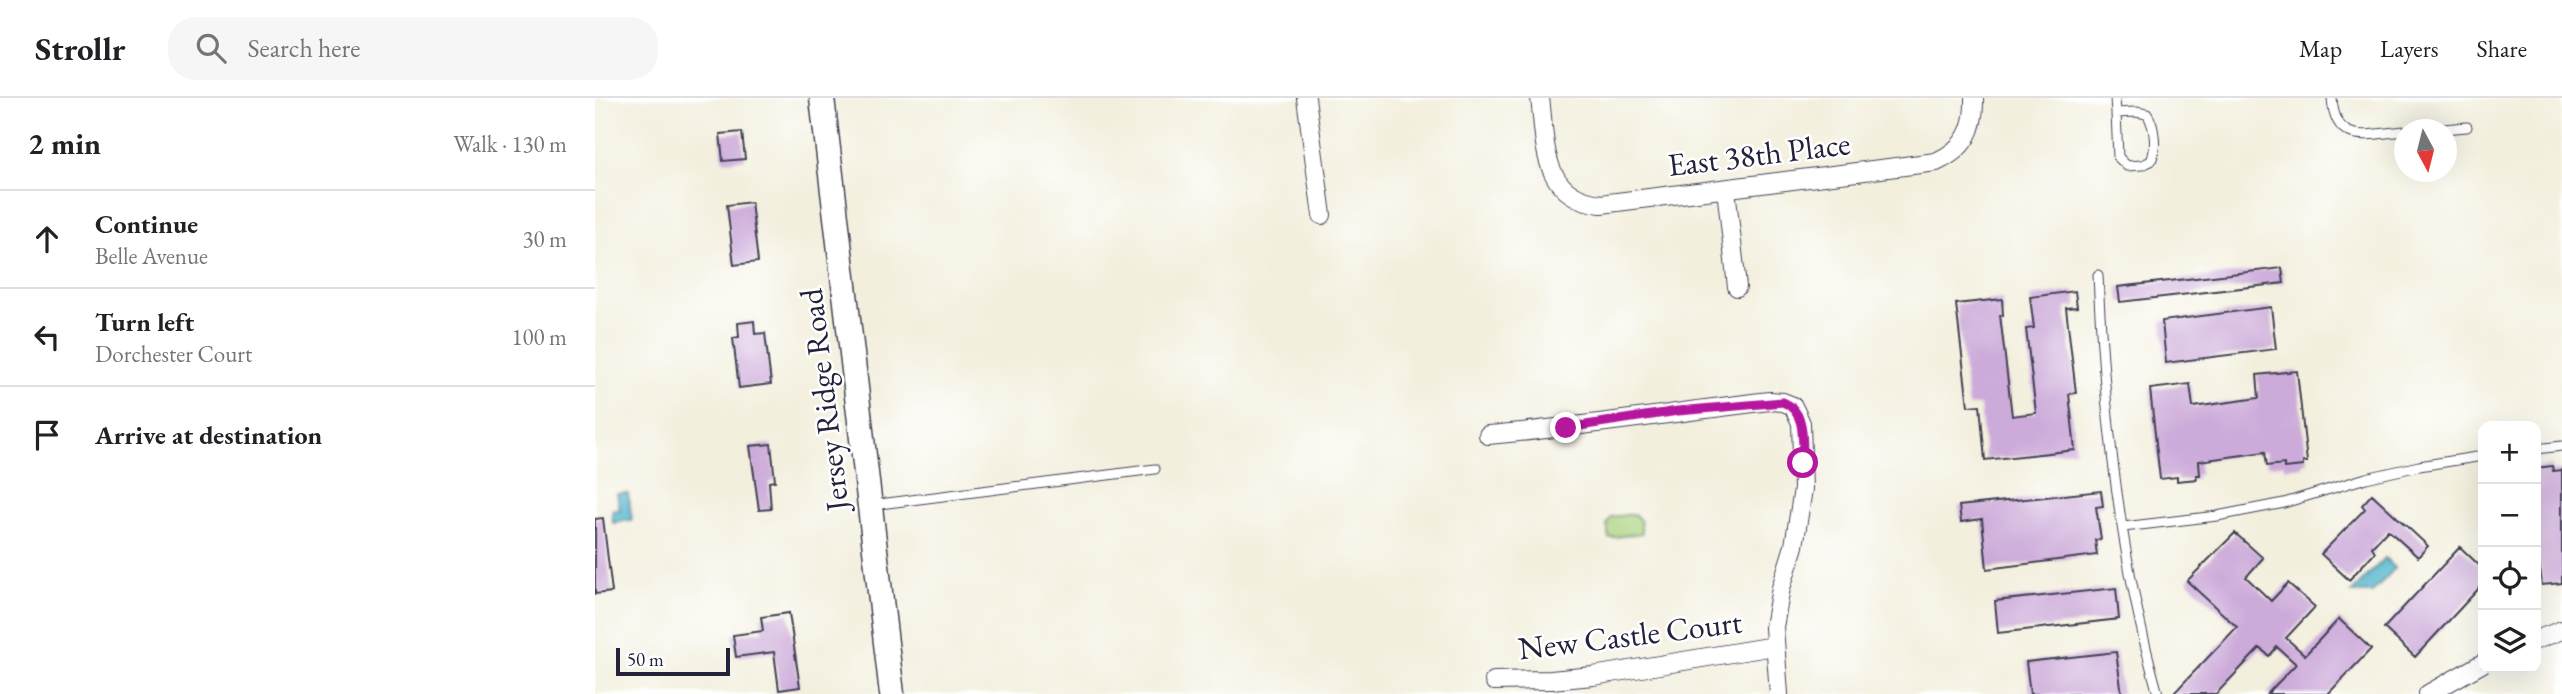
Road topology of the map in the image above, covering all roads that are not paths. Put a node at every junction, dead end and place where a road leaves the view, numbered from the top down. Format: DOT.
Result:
graph roads {
  1 [pos="822,98"];
  2 [pos="1306,98"];
  3 [pos="1540,98"];
  4 [pos="1974,98"];
  5 [pos="2115,98"];
  6 [pos="2332,98"];
  7 [pos="2116,113"];
  8 [pos="2467,127"];
  9 [pos="2457,128"];
  10 [pos="2394,132"];
  11 [pos="1726,189"];
  12 [pos="1322,215"];
  13 [pos="2098,275"];
  14 [pos="1737,287"];
  15 [pos="1487,435"];
  16 [pos="2562,446"];
  17 [pos="2541,448"];
  18 [pos="2478,457"];
  19 [pos="1155,469"];
  20 [pos="871,505"];
  21 [pos="2123,527"];
  22 [pos="2562,630"];
  23 [pos="2541,638"];
  24 [pos="1774,646"];
  25 [pos="2478,666"];
  26 [pos="1494,681"];
  27 [pos="892,694"];
  28 [pos="1779,694"];
  29 [pos="2158,694"];
  30 [pos="2428,694"];
  1 -- 20 [label="main road, Jersey Ridge Road"];
  2 -- 12 [label="street"];
  3 -- 11 [label="street, East 38th Place"];
  4 -- 11 [label="street, East 38th Place"];
  5 -- 7 [label="lane"];
  6 -- 10 [label="lane"];
  7 -- 7 [label="lane"];
  8 -- 9 [label="lane"];
  11 -- 14 [label="street"];
  13 -- 21 [label="lane"];
  15 -- 24 [label="street"];
  16 -- 17 [label="lane"];
  18 -- 21 [label="lane"];
  19 -- 20 [label="lane"];
  20 -- 27 [label="main road, Jersey Ridge Road"];
  21 -- 29 [label="lane"];
  22 -- 23 [label="street"];
  24 -- 26 [label="street, New Castle Court"];
  24 -- 28 [label="street"];
  25 -- 30 [label="street"];
}
